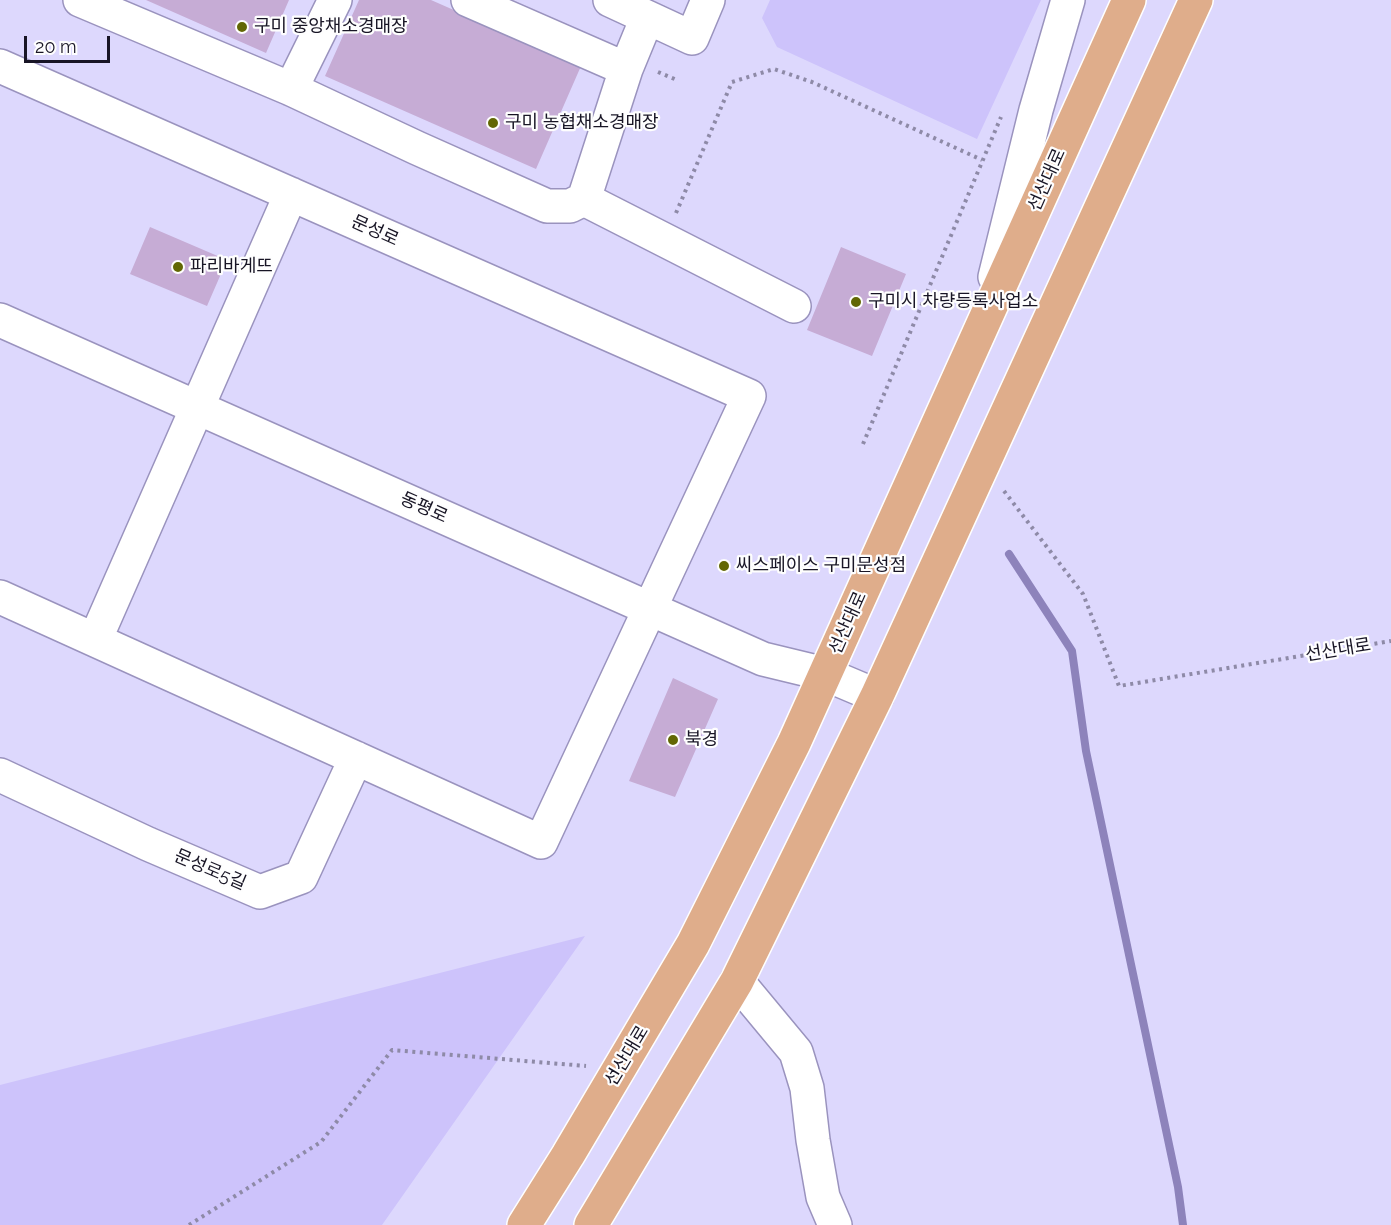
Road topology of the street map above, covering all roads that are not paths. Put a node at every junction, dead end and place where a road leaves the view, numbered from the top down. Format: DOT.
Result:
graph roads {
  1 [pos="80,0"];
  2 [pos="335,0"];
  3 [pos="468,0"];
  4 [pos="610,0"];
  5 [pos="708,0"];
  6 [pos="1068,0"];
  7 [pos="1129,0"];
  8 [pos="1196,0"];
  9 [pos="647,18"];
  10 [pos="0,66"];
  11 [pos="626,69"];
  12 [pos="291,89"];
  13 [pos="291,194"];
  14 [pos="584,199"];
  15 [pos="794,306"];
  16 [pos="0,320"];
  17 [pos="984,322"];
  18 [pos="198,408"];
  19 [pos="0,597"];
  20 [pos="650,608"];
  21 [pos="95,640"];
  22 [pos="825,674"];
  23 [pos="877,696"];
  24 [pos="356,758"];
  25 [pos="0,775"];
  26 [pos="737,981"];
  27 [pos="524,1225"];
  28 [pos="591,1225"];
  29 [pos="836,1225"];
  1 -- 12 [label="street"];
  2 -- 12 [label="street"];
  3 -- 11 [label="street"];
  4 -- 9 [label="street"];
  5 -- 9 [label="street"];
  6 -- 17 [label="street"];
  7 -- 17 [label="main road, 선산대로"];
  8 -- 23 [label="main road"];
  9 -- 11 [label="street"];
  10 -- 13 [label="street, 문성로"];
  11 -- 14 [label="street"];
  12 -- 14 [label="street"];
  13 -- 18 [label="street"];
  13 -- 20 [label="street, 문성로"];
  14 -- 15 [label="street"];
  16 -- 18 [label="street, 동평로"];
  17 -- 22 [label="main road, 선산대로"];
  18 -- 20 [label="street, 동평로"];
  18 -- 21 [label="street"];
  19 -- 21 [label="street"];
  20 -- 22 [label="street, 동평로"];
  20 -- 24 [label="street"];
  21 -- 24 [label="street"];
  22 -- 23 [label="street, 동평로"];
  22 -- 27 [label="main road, 선산대로"];
  23 -- 26 [label="main road"];
  24 -- 25 [label="street, 문성로5길"];
  26 -- 28 [label="main road"];
  26 -- 29 [label="street"];
}
